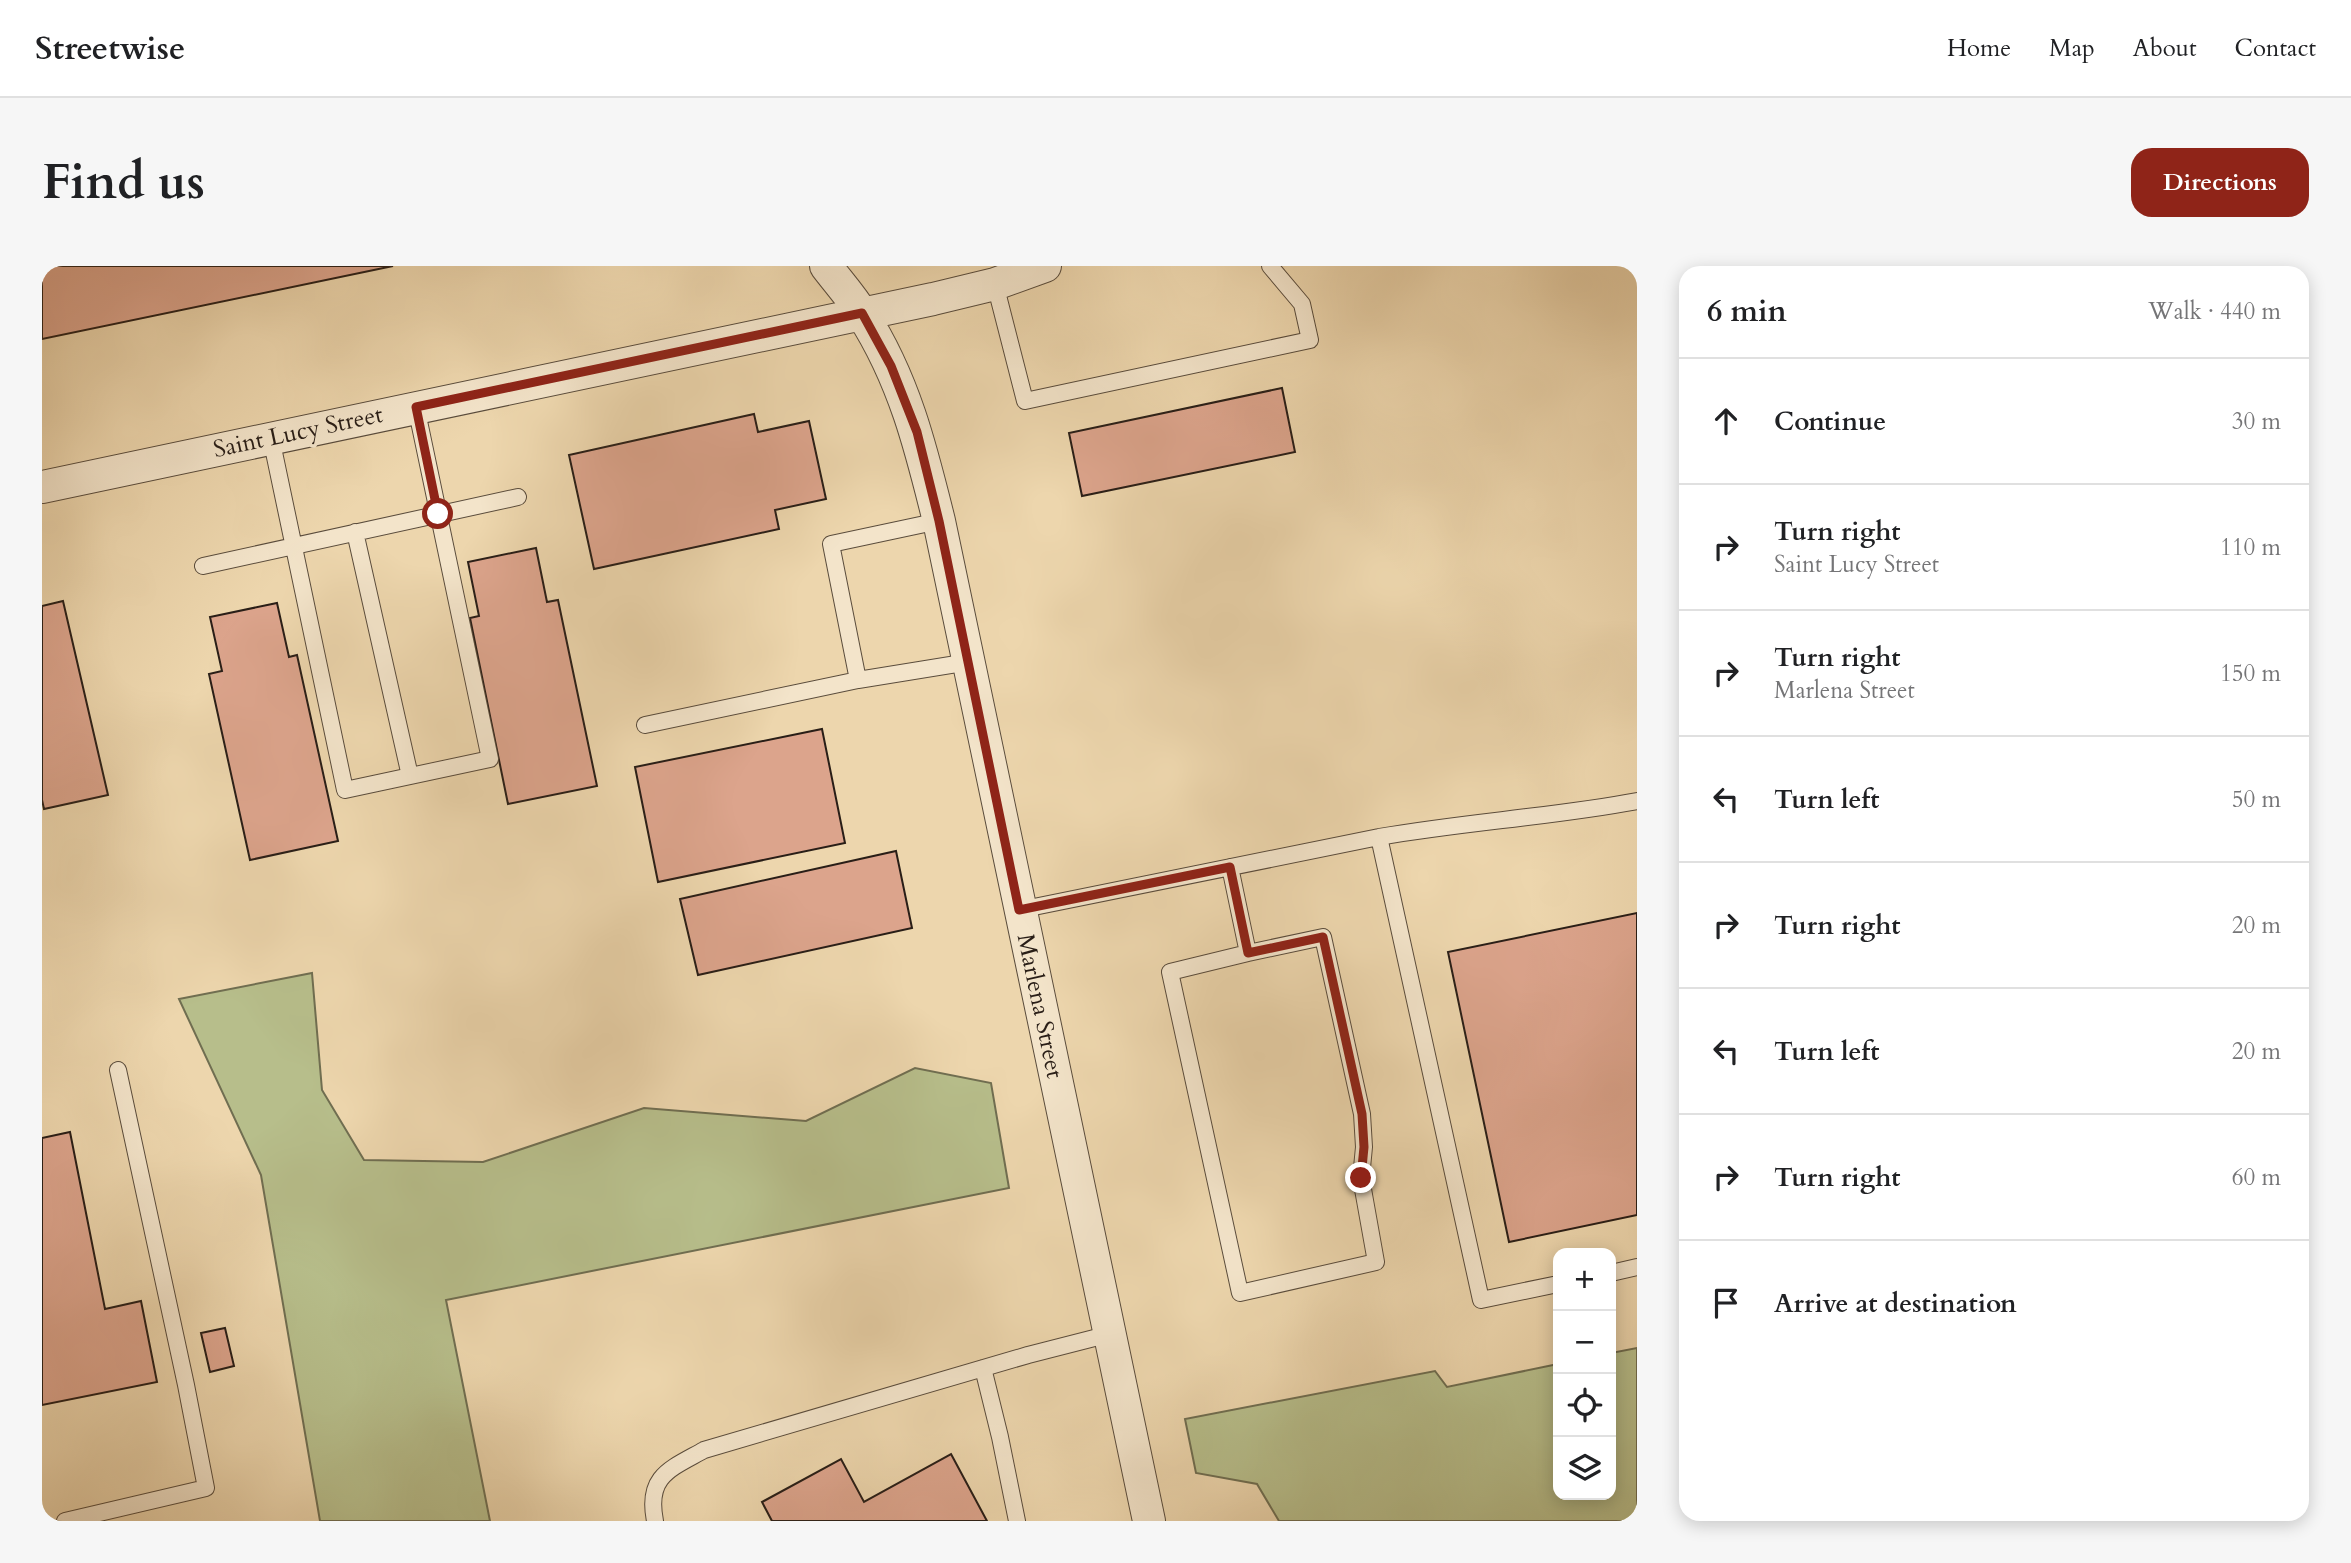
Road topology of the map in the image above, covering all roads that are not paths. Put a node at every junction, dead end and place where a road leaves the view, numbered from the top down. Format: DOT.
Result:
graph roads {
  1 [pos="826,266"];
  2 [pos="1045,266"];
  3 [pos="1270,266"];
  4 [pos="995,284"];
  5 [pos="862,313"];
  6 [pos="416,407"];
  7 [pos="271,438"];
  8 [pos="42,487"];
  9 [pos="518,497"];
  10 [pos="438,514"];
  11 [pos="939,521"];
  12 [pos="355,532"];
  13 [pos="294,546"];
  14 [pos="202,566"];
  15 [pos="968,662"];
  16 [pos="858,680"];
  17 [pos="645,725"];
  18 [pos="410,776"];
  19 [pos="1637,801"];
  20 [pos="1379,837"];
  21 [pos="1230,867"];
  22 [pos="1019,910"];
  23 [pos="1248,953"];
  24 [pos="118,1070"];
  25 [pos="1637,1267"];
  26 [pos="1616,1272"];
  27 [pos="1553,1285"];
  28 [pos="1110,1334"];
  29 [pos="982,1368"];
  30 [pos="65,1521"];
  31 [pos="655,1521"];
  32 [pos="1017,1521"];
  33 [pos="1149,1521"];
  1 -- 5 [label="street, Marlena Street"];
  2 -- 4 [label="street, Saint Lucy Street"];
  3 -- 4 [label="lane"];
  4 -- 5 [label="street, Saint Lucy Street"];
  5 -- 6 [label="street, Saint Lucy Street"];
  5 -- 11 [label="street, Marlena Street"];
  6 -- 7 [label="street, Saint Lucy Street"];
  6 -- 10 [label="lane"];
  7 -- 8 [label="street, Saint Lucy Street"];
  7 -- 13 [label="lane"];
  9 -- 10 [label="lane"];
  10 -- 12 [label="lane"];
  10 -- 18 [label="lane"];
  11 -- 15 [label="street, Marlena Street"];
  11 -- 16 [label="lane"];
  12 -- 13 [label="lane"];
  12 -- 18 [label="lane"];
  13 -- 14 [label="lane"];
  13 -- 18 [label="lane"];
  15 -- 16 [label="lane"];
  15 -- 22 [label="street, Marlena Street"];
  16 -- 17 [label="lane"];
  19 -- 20 [label="lane"];
  20 -- 21 [label="lane"];
  20 -- 27 [label="lane"];
  21 -- 22 [label="lane"];
  21 -- 23 [label="lane"];
  22 -- 28 [label="street, Marlena Street"];
  23 -- 23 [label="lane"];
  24 -- 30 [label="lane"];
  25 -- 26 [label="lane"];
  28 -- 29 [label="lane"];
  28 -- 33 [label="street, Marlena Street"];
  29 -- 31 [label="lane"];
  29 -- 32 [label="lane"];
}
